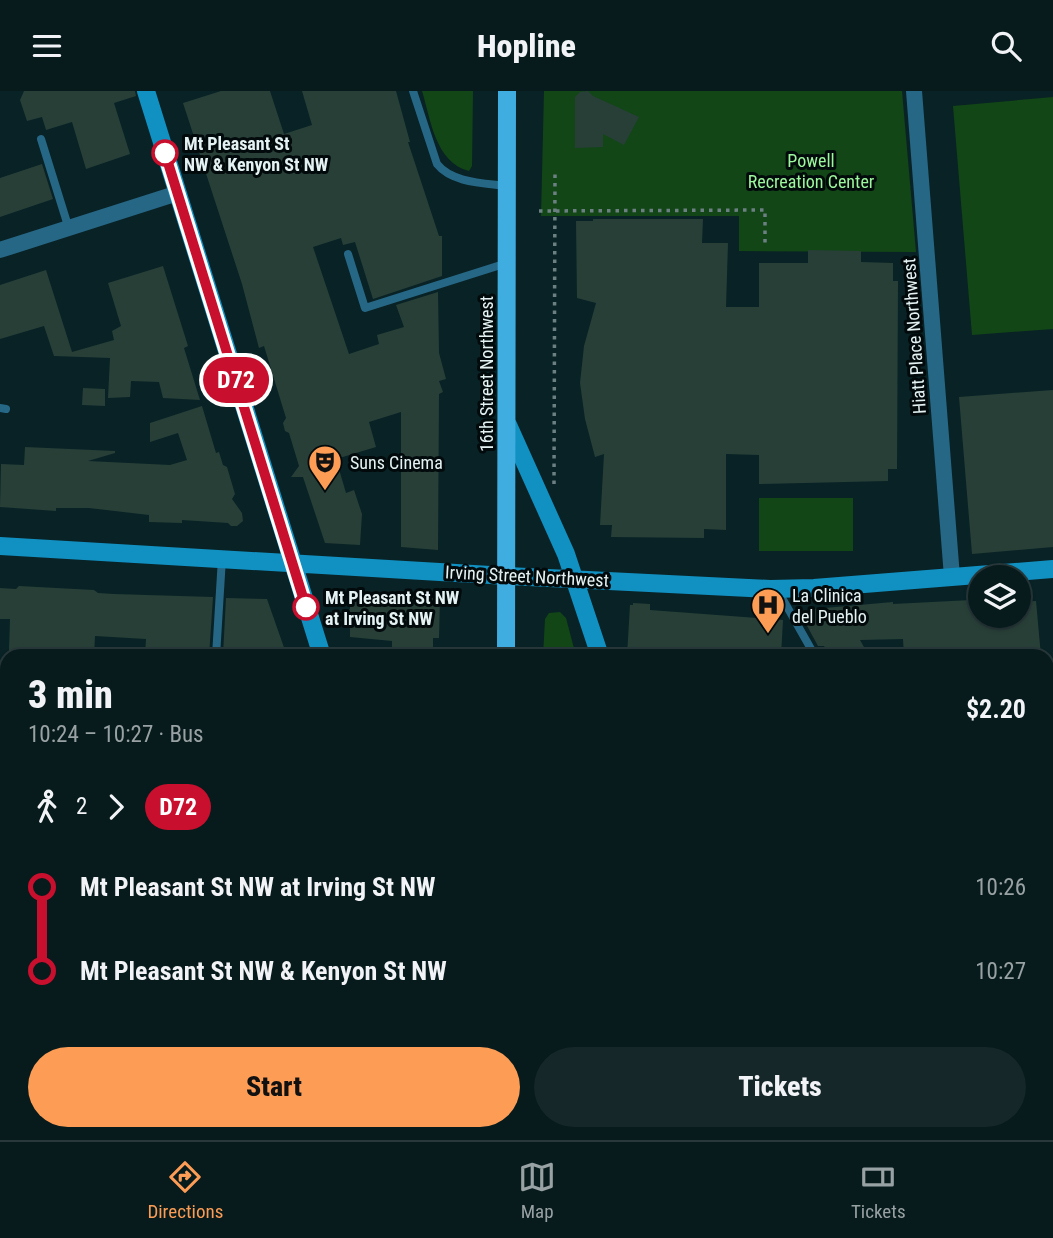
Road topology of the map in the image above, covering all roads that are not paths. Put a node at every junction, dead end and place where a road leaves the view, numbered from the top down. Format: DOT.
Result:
graph roads {
  1 [pos="146,91"];
  2 [pos="413,91"];
  3 [pos="508,91"];
  4 [pos="914,91"];
  5 [pos="41,139"];
  6 [pos="507,186"];
  7 [pos="178,193"];
  8 [pos="69,229"];
  9 [pos="0,250"];
  10 [pos="348,254"];
  11 [pos="507,263"];
  12 [pos="508,425"];
  13 [pos="0,546"];
  14 [pos="222,558"];
  15 [pos="292,562"];
  16 [pos="1053,569"];
  17 [pos="507,576"];
  18 [pos="952,577"];
  19 [pos="575,579"];
  20 [pos="776,589"];
  21 [pos="216,649"];
  22 [pos="320,649"];
  23 [pos="506,649"];
  24 [pos="598,649"];
  25 [pos="811,649"];
  1 -- 7 [label="main road"];
  2 -- 6 [label="lane"];
  3 -- 6 [label="main road, 16th Street Northwest"];
  4 -- 18 [label="street, Hiatt Place Northwest"];
  5 -- 8 [label="lane"];
  6 -- 11 [label="main road, 16th Street Northwest"];
  7 -- 8 [label="street"];
  7 -- 15 [label="main road"];
  8 -- 9 [label="street"];
  10 -- 11 [label="lane"];
  11 -- 12 [label="main road, 16th Street Northwest"];
  12 -- 17 [label="main road, 16th Street Northwest"];
  12 -- 19 [label="main road"];
  13 -- 14 [label="main road, Irving Street Northwest"];
  14 -- 15 [label="main road, Irving Street Northwest"];
  14 -- 21 [label="lane"];
  15 -- 17 [label="main road, Irving Street Northwest"];
  15 -- 22 [label="main road"];
  16 -- 18 [label="main road, Irving Street Northwest"];
  17 -- 19 [label="main road, Irving Street Northwest"];
  17 -- 23 [label="main road, 16th Street Northwest"];
  18 -- 20 [label="main road, Irving Street Northwest"];
  19 -- 20 [label="main road, Irving Street Northwest"];
  19 -- 24 [label="main road"];
  20 -- 25 [label="lane"];
}
